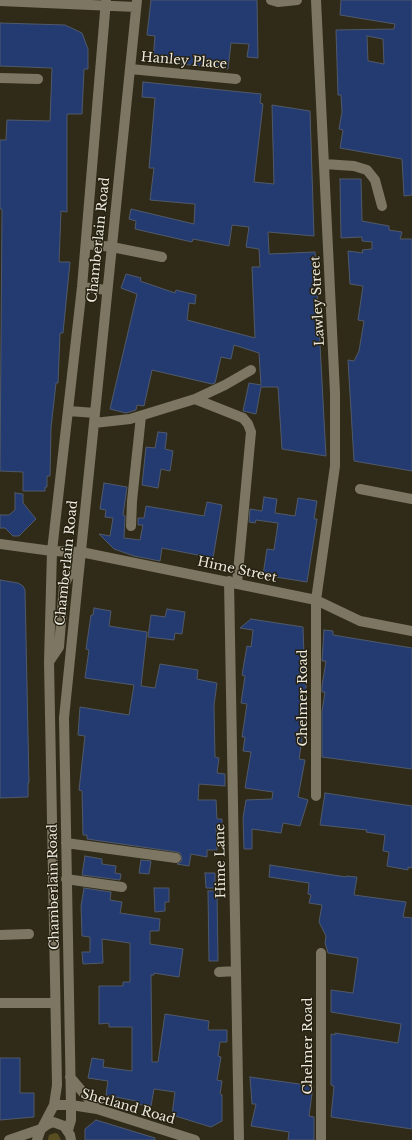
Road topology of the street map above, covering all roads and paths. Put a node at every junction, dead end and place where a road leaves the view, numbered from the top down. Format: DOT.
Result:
graph roads {
  1 [pos="271,0"];
  2 [pos="297,0"];
  3 [pos="316,0"];
  4 [pos="0,1"];
  5 [pos="106,2"];
  6 [pos="136,4"];
  7 [pos="130,69"];
  8 [pos="0,78"];
  9 [pos="38,79"];
  10 [pos="236,79"];
  11 [pos="324,164"];
  12 [pos="382,206"];
  13 [pos="86,244"];
  14 [pos="112,246"];
  15 [pos="162,257"];
  16 [pos="82,287"];
  17 [pos="107,290"];
  18 [pos="250,370"];
  19 [pos="195,399"];
  20 [pos="69,411"];
  21 [pos="141,416"];
  22 [pos="94,418"];
  23 [pos="360,489"];
  24 [pos="412,499"];
  25 [pos="131,526"];
  26 [pos="0,544"];
  27 [pos="52,551"];
  28 [pos="81,552"];
  29 [pos="233,582"];
  30 [pos="316,600"];
  31 [pos="412,631"];
  32 [pos="49,662"];
  33 [pos="67,685"];
  34 [pos="49,686"];
  35 [pos="316,796"];
  36 [pos="66,843"];
  37 [pos="176,858"];
  38 [pos="66,879"];
  39 [pos="122,887"];
  40 [pos="29,934"];
  41 [pos="0,935"];
  42 [pos="321,953"];
  43 [pos="236,970"];
  44 [pos="219,972"];
  45 [pos="0,1003"];
  46 [pos="55,1003"];
  47 [pos="70,1077"];
  48 [pos="54,1105"];
  49 [pos="71,1105"];
  50 [pos="97,1109"];
  51 [pos="42,1128"];
  52 [pos="68,1130"];
  53 [pos="9,1140"];
  54 [pos="38,1140"];
  55 [pos="71,1140"];
  56 [pos="195,1140"];
  57 [pos="240,1140"];
  58 [pos="321,1140"];
  1 -- 2 [label="street"];
  3 -- 11 [label="street, Lawley Street"];
  4 -- 5 [label="street"];
  5 -- 6 [label="street"];
  5 -- 13 [label="street, Chamberlain Road"];
  6 -- 7 [label="street, Chamberlain Road"];
  7 -- 10 [label="street, Hanley Place"];
  7 -- 14 [label="street, Chamberlain Road"];
  8 -- 9 [label="street"];
  11 -- 12 [label="street"];
  11 -- 30 [label="street, Lawley Street"];
  13 -- 14 [label="street"];
  13 -- 16 [label="street, Chamberlain Road"];
  14 -- 15 [label="street"];
  14 -- 17 [label="street, Chamberlain Road"];
  16 -- 17 [label="street"];
  16 -- 20 [label="street, Chamberlain Road"];
  17 -- 22 [label="street, Chamberlain Road"];
  18 -- 19 [label="street"];
  19 -- 21 [label="street"];
  19 -- 29 [label="street, Hime Lane"];
  20 -- 22 [label="street"];
  20 -- 27 [label="street, Chamberlain Road"];
  21 -- 22 [label="street"];
  21 -- 25 [label="street"];
  22 -- 28 [label="street, Chamberlain Road"];
  23 -- 24 [label="street"];
  26 -- 27 [label="street, Hime Street"];
  27 -- 28 [label="street, Hime Street"];
  27 -- 32 [label="street, Chamberlain Road"];
  28 -- 29 [label="street, Hime Street"];
  28 -- 32 [label="street"];
  28 -- 33 [label="street, Chamberlain Road"];
  29 -- 30 [label="street, Hime Street"];
  29 -- 43 [label="street, Hime Lane"];
  30 -- 31 [label="street, Hime Street"];
  30 -- 35 [label="street, Chelmer Road"];
  32 -- 34 [label="street, Chamberlain Road"];
  33 -- 34 [label="street"];
  33 -- 36 [label="street, Chamberlain Road"];
  34 -- 46 [label="street, Chamberlain Road"];
  36 -- 37 [label="street"];
  36 -- 38 [label="street, Chamberlain Road"];
  38 -- 39 [label="street"];
  38 -- 47 [label="street, Chamberlain Road"];
  40 -- 41 [label="street"];
  42 -- 58 [label="street, Chelmer Road"];
  43 -- 44 [label="street"];
  43 -- 57 [label="street, Hime Lane"];
  45 -- 46 [label="street"];
  46 -- 48 [label="street, Chamberlain Road"];
  47 -- 49 [label="street, Chamberlain Road"];
  47 -- 50 [label="street"];
  48 -- 49 [label="street, Shetland Road"];
  48 -- 51 [label="street, Chamberlain Road"];
  49 -- 50 [label="street, Shetland Road"];
  49 -- 52 [label="street, Chamberlain Road"];
  50 -- 56 [label="street, Shetland Road"];
  51 -- 52 [label="street"];
  51 -- 53 [label="street"];
  51 -- 54 [label="street, Chamberlain Road"];
  52 -- 55 [label="street"];
}
